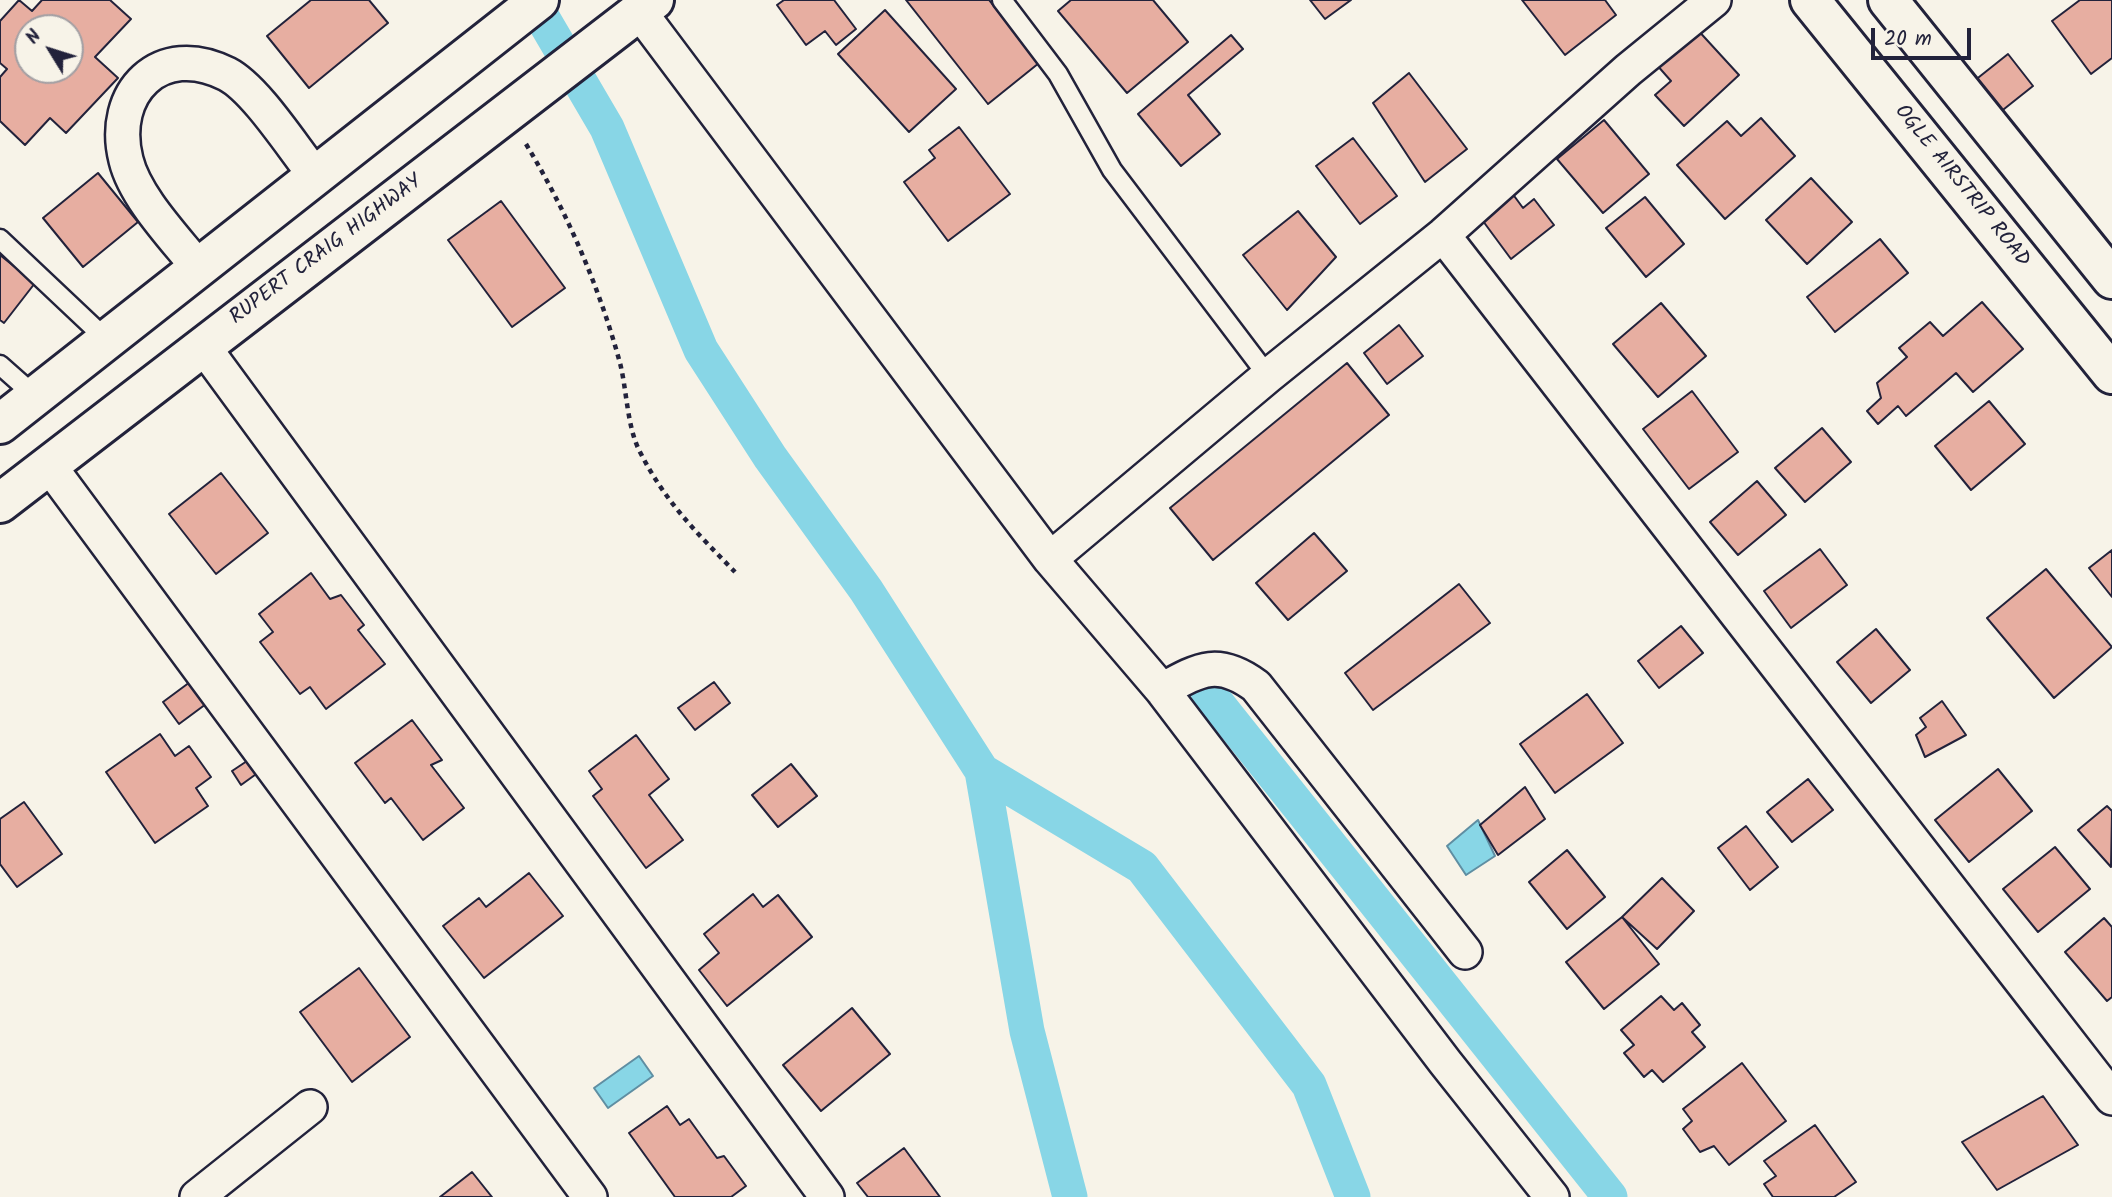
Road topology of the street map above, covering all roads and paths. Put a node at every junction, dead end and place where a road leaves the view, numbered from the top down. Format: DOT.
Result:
graph roads {
  1 [pos="539,0"];
  2 [pos="1002,0"];
  3 [pos="1714,0"];
  4 [pos="1810,0"];
  5 [pos="1888,0"];
  6 [pos="638,11"];
  7 [pos="522,102"];
  8 [pos="315,174"];
  9 [pos="1443,235"];
  10 [pos="0,239"];
  11 [pos="197,266"];
  12 [pos="2112,279"];
  13 [pos="107,340"];
  14 [pos="203,346"];
  15 [pos="0,365"];
  16 [pos="2112,374"];
  17 [pos="1268,376"];
  18 [pos="35,396"];
  19 [pos="0,424"];
  20 [pos="48,464"];
  21 [pos="0,503"];
  22 [pos="1050,559"];
  23 [pos="735,572"];
  24 [pos="1162,690"];
  25 [pos="1465,952"];
  26 [pos="2112,1098"];
  27 [pos="310,1107"];
  28 [pos="204,1195"];
  29 [pos="590,1197"];
  30 [pos="827,1197"];
  31 [pos="1552,1197"];
  1 -- 8 [label="main road"];
  2 -- 17 [label="lane"];
  3 -- 9 [label="street"];
  4 -- 16 [label="main road, OGLE AIRSTRIP ROAD"];
  5 -- 12 [label="main road"];
  6 -- 7 [label="main road, RUPERT CRAIG HIGHWAY"];
  6 -- 22 [label="street"];
  7 -- 14 [label="main road, RUPERT CRAIG HIGHWAY"];
  7 -- 23 [label="path"];
  8 -- 11 [label="main road"];
  8 -- 11 [label="street"];
  9 -- 17 [label="street"];
  9 -- 26 [label="street"];
  10 -- 13 [label="lane"];
  11 -- 13 [label="main road"];
  13 -- 18 [label="main road"];
  14 -- 20 [label="main road, RUPERT CRAIG HIGHWAY"];
  14 -- 30 [label="street"];
  15 -- 18 [label="lane"];
  17 -- 22 [label="street"];
  18 -- 19 [label="main road"];
  20 -- 21 [label="main road, RUPERT CRAIG HIGHWAY"];
  20 -- 29 [label="street"];
  22 -- 24 [label="street"];
  24 -- 25 [label="street"];
  24 -- 31 [label="street"];
  27 -- 28 [label="street"];
}
